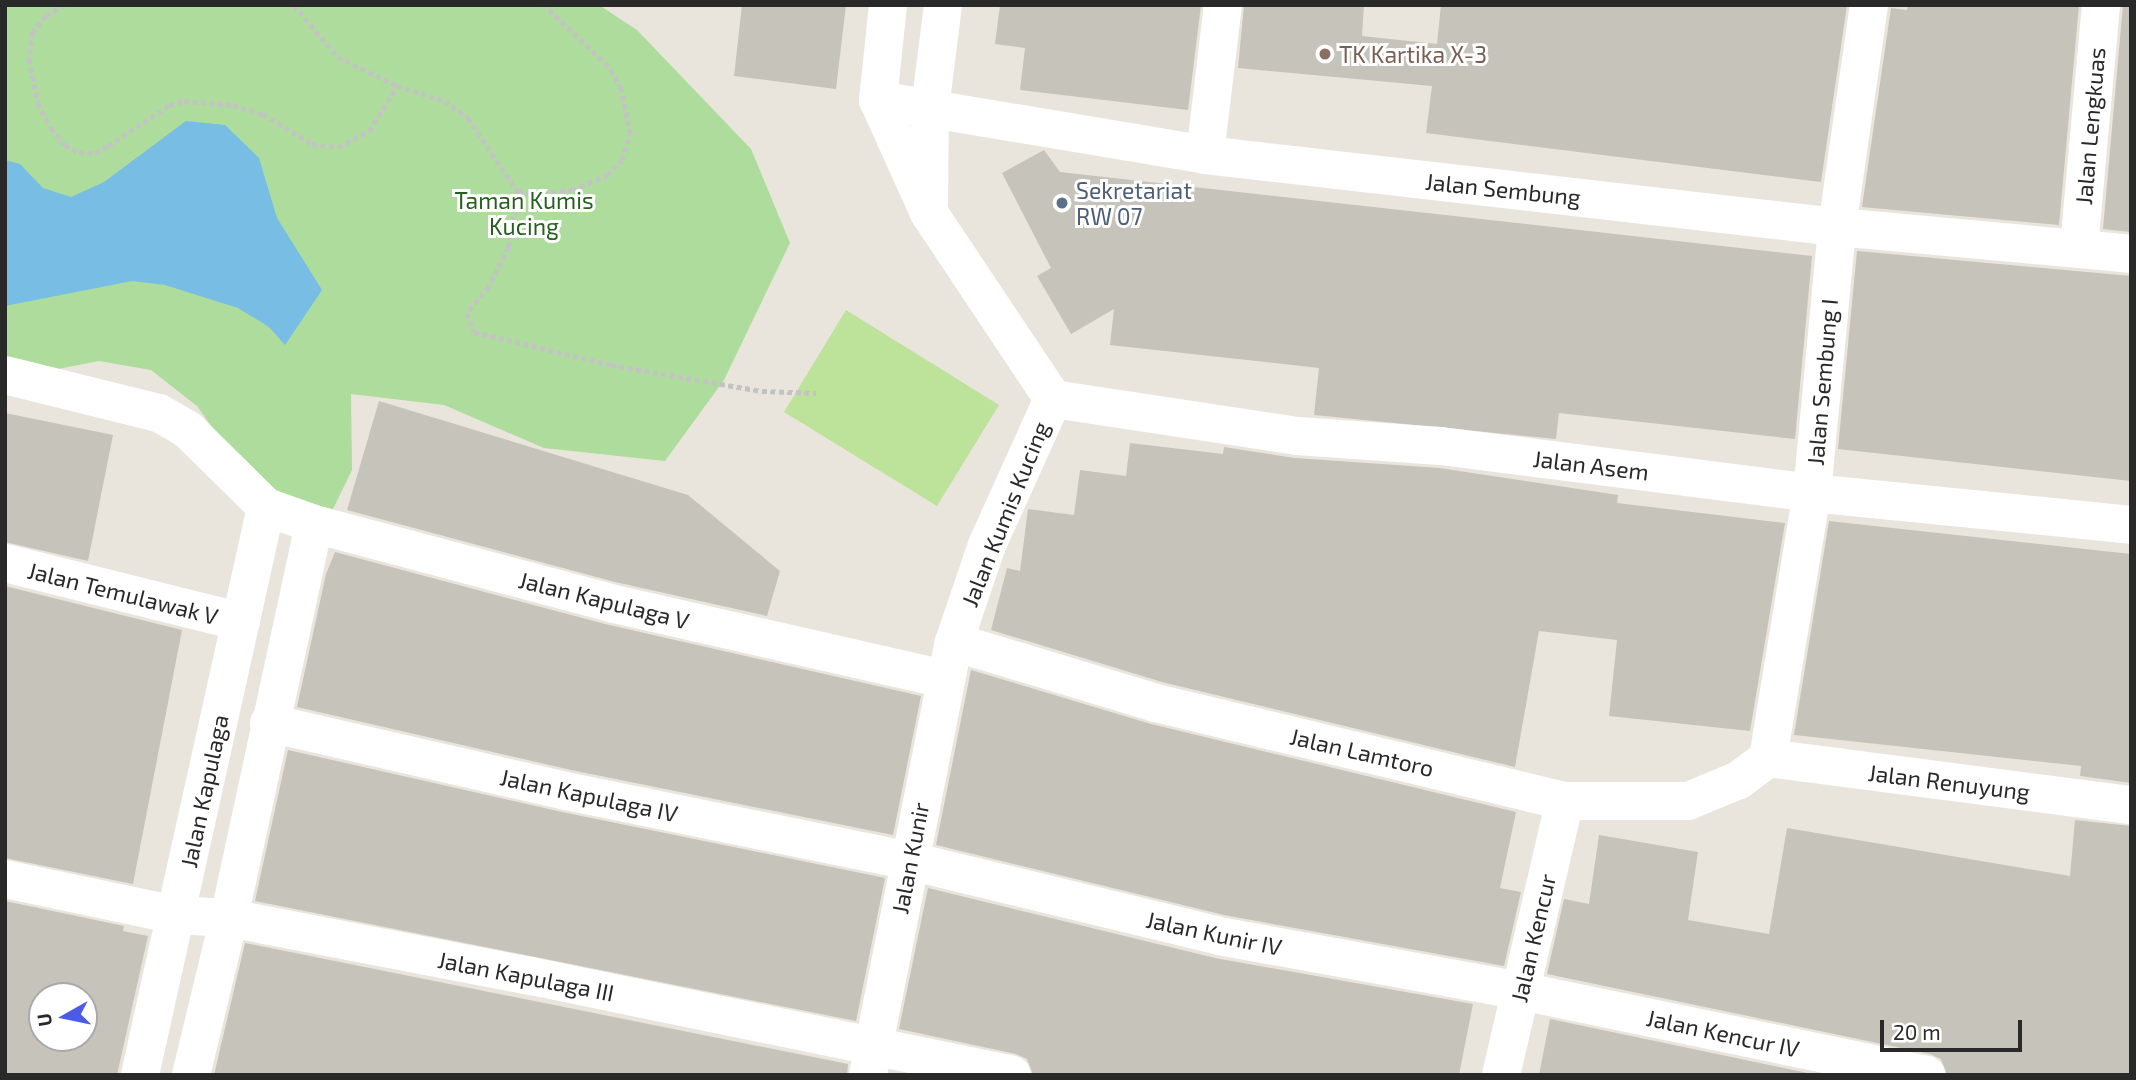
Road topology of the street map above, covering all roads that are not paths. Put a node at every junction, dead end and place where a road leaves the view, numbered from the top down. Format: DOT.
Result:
graph roads {
  1 [pos="888,5"];
  2 [pos="943,5"];
  3 [pos="1223,5"];
  4 [pos="1869,5"];
  5 [pos="2101,5"];
  6 [pos="878,100"];
  7 [pos="930,108"];
  8 [pos="1205,155"];
  9 [pos="929,213"];
  10 [pos="1837,227"];
  11 [pos="2079,247"];
  12 [pos="2131,254"];
  13 [pos="5,375"];
  14 [pos="1053,400"];
  15 [pos="1812,493"];
  16 [pos="266,507"];
  17 [pos="314,524"];
  18 [pos="2131,525"];
  19 [pos="5,563"];
  20 [pos="241,622"];
  21 [pos="954,642"];
  22 [pos="945,679"];
  23 [pos="269,723"];
  24 [pos="1768,758"];
  25 [pos="1565,801"];
  26 [pos="2131,805"];
  27 [pos="910,861"];
  28 [pos="5,879"];
  29 [pos="176,915"];
  30 [pos="229,918"];
  31 [pos="1521,991"];
  32 [pos="871,1060"];
  33 [pos="139,1075"];
  34 [pos="191,1075"];
  35 [pos="1012,1075"];
  36 [pos="1501,1075"];
  37 [pos="1926,1075"];
  1 -- 6 [label="street"];
  2 -- 7 [label="street"];
  3 -- 8 [label="street"];
  4 -- 10 [label="street, Jalan Sembung I"];
  5 -- 11 [label="street, Jalan Lengkuas"];
  6 -- 7 [label="street, Jalan Sembung"];
  6 -- 9 [label="street, Jalan Kumis Kucing"];
  7 -- 8 [label="street, Jalan Sembung"];
  7 -- 9 [label="street"];
  8 -- 10 [label="street, Jalan Sembung"];
  9 -- 14 [label="street, Jalan Kumis Kucing"];
  10 -- 11 [label="street, Jalan Sembung"];
  10 -- 15 [label="street, Jalan Sembung I"];
  11 -- 12 [label="street, Jalan Sembung"];
  13 -- 16 [label="street"];
  14 -- 15 [label="street, Jalan Asem"];
  14 -- 21 [label="street, Jalan Kumis Kucing"];
  15 -- 18 [label="street, Jalan Asem"];
  15 -- 24 [label="street, Jalan Sembung I"];
  16 -- 17 [label="street, Jalan Kapulaga V"];
  16 -- 20 [label="street, Jalan Kapulaga"];
  17 -- 22 [label="street, Jalan Kapulaga V"];
  17 -- 23 [label="street"];
  19 -- 20 [label="street, Jalan Temulawak V"];
  20 -- 29 [label="street, Jalan Kapulaga"];
  21 -- 22 [label="street, Jalan Kunir"];
  21 -- 25 [label="street, Jalan Lamtoro"];
  22 -- 27 [label="street, Jalan Kunir"];
  23 -- 27 [label="street, Jalan Kapulaga IV"];
  23 -- 30 [label="street"];
  24 -- 25 [label="street, Jalan Lamtoro"];
  24 -- 26 [label="street, Jalan Renuyung"];
  25 -- 31 [label="street, Jalan Kencur"];
  27 -- 31 [label="street, Jalan Kunir IV"];
  27 -- 32 [label="street, Jalan Kunir"];
  28 -- 29 [label="street, Jalan Kapulaga III"];
  29 -- 30 [label="street, Jalan Kapulaga III"];
  29 -- 33 [label="street, Jalan Kapulaga"];
  30 -- 32 [label="street, Jalan Kapulaga III"];
  30 -- 34 [label="street"];
  31 -- 36 [label="street, Jalan Kencur"];
  31 -- 37 [label="street, Jalan Kencur IV"];
  32 -- 35 [label="street, Jalan Kapulaga III"];
}
